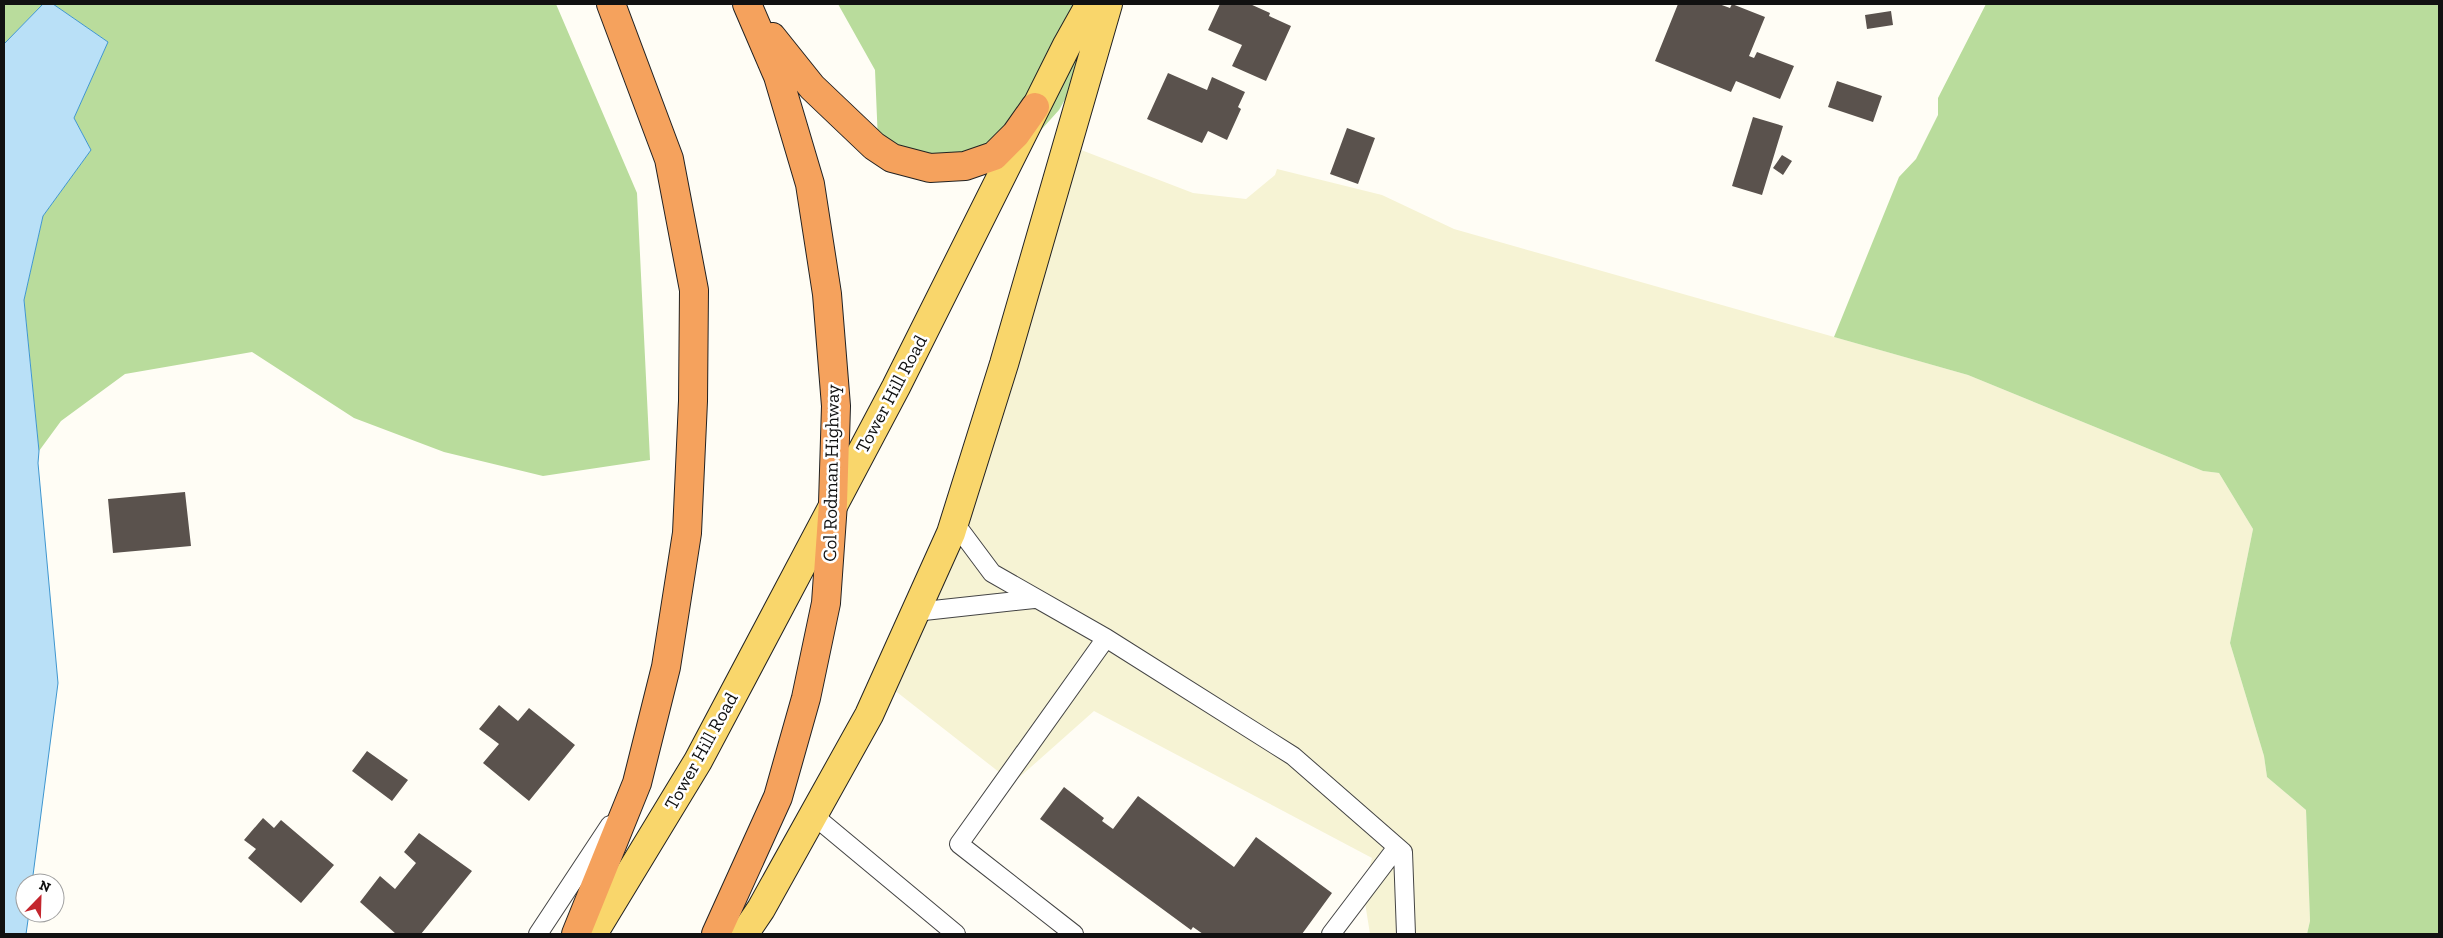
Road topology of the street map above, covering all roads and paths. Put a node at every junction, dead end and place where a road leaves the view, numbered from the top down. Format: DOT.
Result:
graph roads {
  1 [pos="611,4"];
  2 [pos="1090,4"];
  3 [pos="1108,4"];
  4 [pos="749,7"];
  5 [pos="1035,107"];
  6 [pos="833,503"];
  7 [pos="954,522"];
  8 [pos="1034,599"];
  9 [pos="915,612"];
  10 [pos="1106,638"];
  11 [pos="637,783"];
  12 [pos="813,815"];
  13 [pos="1397,846"];
  14 [pos="538,934"];
  15 [pos="576,934"];
  16 [pos="593,934"];
  17 [pos="716,934"];
  18 [pos="744,934"];
  19 [pos="956,934"];
  20 [pos="1074,934"];
  21 [pos="1331,934"];
  22 [pos="1406,934"];
  1 -- 11 [label="highway"];
  2 -- 5 [label="main road, Tower Hill Road"];
  3 -- 7 [label="main road"];
  4 -- 5 [label="highway"];
  4 -- 6 [label="highway, Col Rodman Highway"];
  5 -- 6 [label="main road, Tower Hill Road"];
  6 -- 16 [label="main road, Tower Hill Road"];
  6 -- 17 [label="highway, Col Rodman Highway"];
  7 -- 8 [label="lane"];
  7 -- 9 [label="main road"];
  8 -- 9 [label="lane"];
  8 -- 10 [label="lane"];
  9 -- 12 [label="main road"];
  10 -- 13 [label="lane"];
  10 -- 20 [label="lane"];
  11 -- 14 [label="lane"];
  11 -- 15 [label="highway"];
  12 -- 18 [label="main road"];
  12 -- 19 [label="lane"];
  13 -- 21 [label="lane"];
  13 -- 22 [label="lane"];
}
